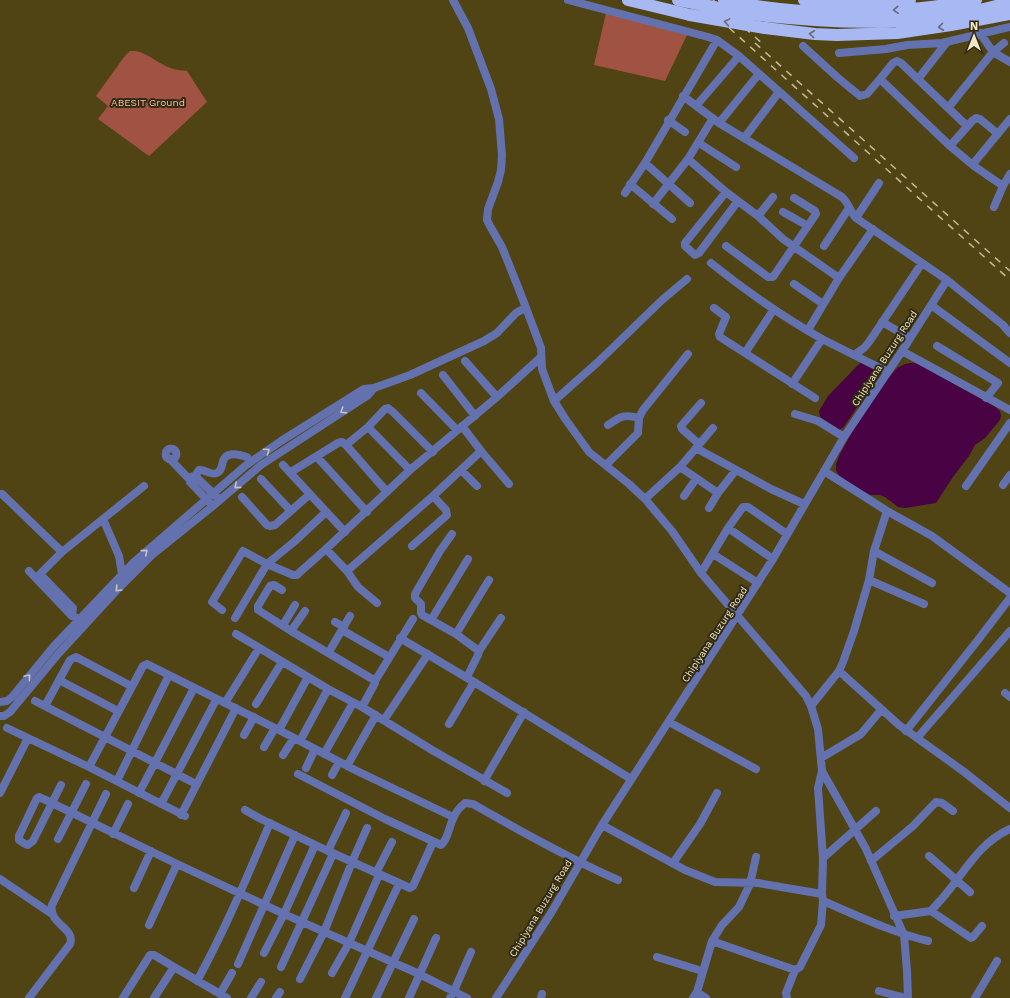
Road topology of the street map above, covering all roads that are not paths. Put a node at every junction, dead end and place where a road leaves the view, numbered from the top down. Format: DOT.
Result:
graph roads {
  1 [pos="453,0"];
  2 [pos="568,0"];
  3 [pos="628,0"];
  4 [pos="678,0"];
  5 [pos="804,0"];
  6 [pos="910,0"];
  7 [pos="976,0"];
  8 [pos="728,1"];
  9 [pos="1008,9"];
  10 [pos="1010,27"];
  11 [pos="980,33"];
  12 [pos="717,40"];
  13 [pos="947,42"];
  14 [pos="1004,43"];
  15 [pos="804,46"];
  16 [pos="993,52"];
  17 [pos="839,53"];
  18 [pos="739,56"];
  19 [pos="1010,62"];
  20 [pos="758,75"];
  21 [pos="880,79"];
  22 [pos="918,79"];
  23 [pos="779,92"];
  24 [pos="683,96"];
  25 [pos="696,106"];
  26 [pos="948,108"];
  27 [pos="1010,119"];
  28 [pos="668,120"];
  29 [pos="716,120"];
  30 [pos="967,126"];
  31 [pos="685,132"];
  32 [pos="998,134"];
  33 [pos="745,138"];
  34 [pos="698,142"];
  35 [pos="950,146"];
  36 [pos="854,158"];
  37 [pos="688,159"];
  38 [pos="645,163"];
  39 [pos="973,164"];
  40 [pos="736,167"];
  41 [pos="1010,174"];
  42 [pos="879,183"];
  43 [pos="630,184"];
  44 [pos="669,184"];
  45 [pos="1003,186"];
  46 [pos="726,192"];
  47 [pos="625,193"];
  48 [pos="773,197"];
  49 [pos="794,198"];
  50 [pos="738,201"];
  51 [pos="690,203"];
  52 [pos="653,204"];
  53 [pos="994,207"];
  54 [pos="849,208"];
  55 [pos="783,212"];
  56 [pos="758,216"];
  57 [pos="856,218"];
  58 [pos="672,219"];
  59 [pos="808,226"];
  60 [pos="873,229"];
  61 [pos="726,246"];
  62 [pos="793,246"];
  63 [pos="824,246"];
  64 [pos="711,263"];
  65 [pos="922,263"];
  66 [pos="838,278"];
  67 [pos="687,279"];
  68 [pos="947,280"];
  69 [pos="794,284"];
  70 [pos="823,304"];
  71 [pos="931,305"];
  72 [pos="525,308"];
  73 [pos="714,308"];
  74 [pos="774,309"];
  75 [pos="882,322"];
  76 [pos="808,330"];
  77 [pos="1010,333"];
  78 [pos="910,338"];
  79 [pos="822,339"];
  80 [pos="937,346"];
  81 [pos="902,351"];
  82 [pos="745,353"];
  83 [pos="688,354"];
  84 [pos="854,355"];
  85 [pos="541,357"];
  86 [pos="465,361"];
  87 [pos="1010,363"];
  88 [pos="888,372"];
  89 [pos="443,376"];
  90 [pos="792,384"];
  91 [pos="374,388"];
  92 [pos="422,393"];
  93 [pos="497,397"];
  94 [pos="815,398"];
  95 [pos="986,398"];
  96 [pos="554,401"];
  97 [pos="701,403"];
  98 [pos="1010,410"];
  99 [pos="795,414"];
  100 [pos="475,416"];
  101 [pos="639,418"];
  102 [pos="1010,423"];
  103 [pos="608,425"];
  104 [pos="368,427"];
  105 [pos="459,428"];
  106 [pos="713,428"];
  107 [pos="844,437"];
  108 [pos="346,445"];
  109 [pos="698,446"];
  110 [pos="481,451"];
  111 [pos="433,452"];
  112 [pos="247,457"];
  113 [pos="316,457"];
  114 [pos="173,458"];
  115 [pos="283,465"];
  116 [pos="606,466"];
  117 [pos="680,467"];
  118 [pos="410,470"];
  119 [pos="461,470"];
  120 [pos="736,470"];
  121 [pos="824,471"];
  122 [pos="291,472"];
  123 [pos="1010,475"];
  124 [pos="193,478"];
  125 [pos="261,479"];
  126 [pos="696,479"];
  127 [pos="508,484"];
  128 [pos="1003,485"];
  129 [pos="144,486"];
  130 [pos="477,486"];
  131 [pos="966,486"];
  132 [pos="387,492"];
  133 [pos="718,493"];
  134 [pos="2,494"];
  135 [pos="310,494"];
  136 [pos="433,496"];
  137 [pos="684,496"];
  138 [pos="210,497"];
  139 [pos="242,497"];
  140 [pos="220,500"];
  141 [pos="645,500"];
  142 [pos="804,504"];
  143 [pos="214,506"];
  144 [pos="709,508"];
  145 [pos="290,510"];
  146 [pos="887,510"];
  147 [pos="326,512"];
  148 [pos="366,512"];
  149 [pos="102,519"];
  150 [pos="728,528"];
  151 [pos="345,532"];
  152 [pos="452,534"];
  153 [pos="787,534"];
  154 [pos="412,546"];
  155 [pos="326,549"];
  156 [pos="874,551"];
  157 [pos="62,552"];
  158 [pos="713,554"];
  159 [pos="468,559"];
  160 [pos="773,559"];
  161 [pos="267,564"];
  162 [pos="137,565"];
  163 [pos="29,571"];
  164 [pos="347,571"];
  165 [pos="701,573"];
  166 [pos="122,574"];
  167 [pos="489,580"];
  168 [pos="869,580"];
  169 [pos="758,583"];
  170 [pos="932,583"];
  171 [pos="282,590"];
  172 [pos="1010,593"];
  173 [pos="1010,598"];
  174 [pos="377,603"];
  175 [pos="924,604"];
  176 [pos="295,605"];
  177 [pos="222,610"];
  178 [pos="305,611"];
  179 [pos="350,616"];
  180 [pos="738,616"];
  181 [pos="75,617"];
  182 [pos="235,618"];
  183 [pos="413,618"];
  184 [pos="501,618"];
  185 [pos="431,620"];
  186 [pos="335,622"];
  187 [pos="85,625"];
  188 [pos="283,626"];
  189 [pos="343,629"];
  190 [pos="291,631"];
  191 [pos="1010,631"];
  192 [pos="236,634"];
  193 [pos="456,634"];
  194 [pos="400,638"];
  195 [pos="259,648"];
  196 [pos="479,651"];
  197 [pos="329,652"];
  198 [pos="428,654"];
  199 [pos="389,657"];
  200 [pos="282,662"];
  201 [pos="838,670"];
  202 [pos="169,675"];
  203 [pos="308,677"];
  204 [pos="471,679"];
  205 [pos="59,680"];
  206 [pos="375,681"];
  207 [pos="131,686"];
  208 [pos="194,688"];
  209 [pos="328,689"];
  210 [pos="20,694"];
  211 [pos="216,700"];
  212 [pos="35,701"];
  213 [pos="0,702"];
  214 [pos="225,703"];
  215 [pos="353,703"];
  216 [pos="256,704"];
  217 [pos="45,706"];
  218 [pos="812,706"];
  219 [pos="362,707"];
  220 [pos="236,708"];
  221 [pos="881,710"];
  222 [pos="118,711"];
  223 [pos="524,712"];
  224 [pos="376,715"];
  225 [pos="0,716"];
  226 [pos="254,718"];
  227 [pos="384,720"];
  228 [pos="669,722"];
  229 [pos="449,724"];
  230 [pos="8,728"];
  231 [pos="277,729"];
  232 [pos="906,731"];
  233 [pos="244,735"];
  234 [pos="105,737"];
  235 [pos="28,738"];
  236 [pos="917,738"];
  237 [pos="297,739"];
  238 [pos="264,747"];
  239 [pos="315,749"];
  240 [pos="132,751"];
  241 [pos="324,754"];
  242 [pos="284,755"];
  243 [pos="821,758"];
  244 [pos="155,763"];
  245 [pos="343,764"];
  246 [pos="89,767"];
  247 [pos="306,768"];
  248 [pos="756,768"];
  249 [pos="822,771"];
  250 [pos="177,774"];
  251 [pos="298,774"];
  252 [pos="332,775"];
  253 [pos="631,779"];
  254 [pos="484,780"];
  255 [pos="117,782"];
  256 [pos="86,784"];
  257 [pos="196,784"];
  258 [pos="61,785"];
  259 [pos="0,793"];
  260 [pos="139,793"];
  261 [pos="507,793"];
  262 [pos="717,793"];
  263 [pos="106,794"];
  264 [pos="52,803"];
  265 [pos="128,804"];
  266 [pos="161,804"];
  267 [pos="1010,808"];
  268 [pos="245,810"];
  269 [pos="876,811"];
  270 [pos="953,811"];
  271 [pos="71,812"];
  272 [pos="346,813"];
  273 [pos="453,817"];
  274 [pos="270,823"];
  275 [pos="92,824"];
  276 [pos="602,825"];
  277 [pos="367,828"];
  278 [pos="1010,829"];
  279 [pos="855,830"];
  280 [pos="113,834"];
  281 [pos="295,835"];
  282 [pos="58,839"];
  283 [pos="392,842"];
  284 [pos="433,842"];
  285 [pos="315,845"];
  286 [pos="151,851"];
  287 [pos="330,852"];
  288 [pos="929,856"];
  289 [pos="756,857"];
  290 [pos="823,858"];
  291 [pos="871,860"];
  292 [pos="352,862"];
  293 [pos="579,862"];
  294 [pos="673,863"];
  295 [pos="177,864"];
  296 [pos="378,874"];
  297 [pos="0,879"];
  298 [pos="956,879"];
  299 [pos="618,880"];
  300 [pos="399,884"];
  301 [pos="750,884"];
  302 [pos="134,888"];
  303 [pos="970,892"];
  304 [pos="240,893"];
  305 [pos="823,897"];
  306 [pos="264,905"];
  307 [pos="931,911"];
  308 [pos="52,914"];
  309 [pos="284,914"];
  310 [pos="894,916"];
  311 [pos="414,919"];
  312 [pos="302,922"];
  313 [pos="149,925"];
  314 [pos="982,926"];
  315 [pos="324,932"];
  316 [pos="904,935"];
  317 [pos="436,938"];
  318 [pos="712,941"];
  319 [pos="928,941"];
  320 [pos="349,943"];
  321 [pos="368,952"];
  322 [pos="471,952"];
  323 [pos="264,953"];
  324 [pos="657,957"];
  325 [pos="997,961"];
  326 [pos="392,962"];
  327 [pos="238,964"];
  328 [pos="281,966"];
  329 [pos="174,967"];
  330 [pos="796,970"];
  331 [pos="702,972"];
  332 [pos="232,973"];
  333 [pos="332,973"];
  334 [pos="420,975"];
  335 [pos="300,979"];
  336 [pos="197,981"];
  337 [pos="261,982"];
  338 [pos="879,991"];
  339 [pos="452,995"];
  340 [pos="695,995"];
  341 [pos="224,996"];
  342 [pos="29,998"];
  343 [pos="123,998"];
  344 [pos="154,998"];
  345 [pos="251,998"];
  346 [pos="345,998"];
  347 [pos="376,998"];
  348 [pos="409,998"];
  349 [pos="467,998"];
  350 [pos="496,998"];
  351 [pos="706,998"];
  352 [pos="787,998"];
  353 [pos="907,998"];
  354 [pos="975,998"];
  1 -- 72 [label="street"];
  2 -- 12 [label="street"];
  9 -- 3 [label="highway, one-way, bridge"];
  4 -- 9 [label="highway, bridge"];
  5 -- 6 [label="highway"];
  7 -- 8 [label="highway, one-way"];
  10 -- 11 [label="street"];
  11 -- 13 [label="street"];
  11 -- 16 [label="street"];
  12 -- 18 [label="street"];
  12 -- 24 [label="street"];
  13 -- 17 [label="street"];
  13 -- 22 [label="street"];
  14 -- 16 [label="street"];
  15 -- 21 [label="street"];
  16 -- 19 [label="street"];
  16 -- 26 [label="street"];
  18 -- 20 [label="street"];
  18 -- 25 [label="street"];
  20 -- 23 [label="street"];
  20 -- 29 [label="street"];
  21 -- 22 [label="street"];
  21 -- 35 [label="street"];
  22 -- 26 [label="street"];
  23 -- 33 [label="street"];
  23 -- 36 [label="street"];
  24 -- 25 [label="street"];
  24 -- 28 [label="street"];
  25 -- 29 [label="street"];
  26 -- 30 [label="street"];
  27 -- 32 [label="street"];
  28 -- 31 [label="street"];
  28 -- 38 [label="street"];
  29 -- 33 [label="street"];
  29 -- 34 [label="street"];
  30 -- 32 [label="street"];
  30 -- 35 [label="street"];
  32 -- 39 [label="street"];
  33 -- 54 [label="street"];
  34 -- 37 [label="street"];
  34 -- 40 [label="street"];
  35 -- 39 [label="street"];
  37 -- 44 [label="street"];
  37 -- 46 [label="street"];
  38 -- 43 [label="street"];
  38 -- 44 [label="street"];
  39 -- 45 [label="street"];
  41 -- 45 [label="street"];
  42 -- 57 [label="street"];
  43 -- 47 [label="street"];
  43 -- 52 [label="street"];
  44 -- 51 [label="street"];
  44 -- 52 [label="street"];
  45 -- 53 [label="street"];
  46 -- 50 [label="street"];
  46 -- 50 [label="street"];
  48 -- 56 [label="street"];
  49 -- 59 [label="street"];
  50 -- 56 [label="street"];
  52 -- 58 [label="street"];
  54 -- 57 [label="street"];
  54 -- 63 [label="street"];
  55 -- 59 [label="street"];
  56 -- 62 [label="street"];
  57 -- 60 [label="street"];
  59 -- 62 [label="street"];
  60 -- 65 [label="street"];
  60 -- 66 [label="street"];
  61 -- 62 [label="street"];
  62 -- 66 [label="street"];
  64 -- 74 [label="street"];
  65 -- 68 [label="street"];
  65 -- 75 [label="street"];
  66 -- 70 [label="street"];
  67 -- 96 [label="street"];
  68 -- 71 [label="street, Chipiyana Buzurg Road"];
  68 -- 77 [label="street"];
  69 -- 70 [label="street"];
  70 -- 76 [label="street"];
  71 -- 78 [label="street, Chipiyana Buzurg Road"];
  71 -- 87 [label="street"];
  72 -- 85 [label="street"];
  72 -- 91 [label="street"];
  73 -- 82 [label="street"];
  74 -- 76 [label="street"];
  74 -- 82 [label="street"];
  75 -- 78 [label="street"];
  75 -- 84 [label="street"];
  76 -- 79 [label="street"];
  78 -- 81 [label="street, Chipiyana Buzurg Road"];
  79 -- 84 [label="street"];
  79 -- 90 [label="street"];
  80 -- 95 [label="street"];
  81 -- 88 [label="street, Chipiyana Buzurg Road"];
  81 -- 95 [label="street"];
  82 -- 90 [label="street"];
  83 -- 101 [label="street"];
  84 -- 88 [label="street"];
  85 -- 93 [label="street"];
  85 -- 96 [label="street"];
  86 -- 93 [label="street"];
  88 -- 107 [label="street, Chipiyana Buzurg Road"];
  89 -- 100 [label="street"];
  90 -- 94 [label="street"];
  138 -- 91 [label="street, one-way"];
  91 -- 140 [label="street, one-way"];
  92 -- 105 [label="street"];
  93 -- 100 [label="street"];
  95 -- 98 [label="street"];
  96 -- 116 [label="street"];
  97 -- 109 [label="street"];
  99 -- 107 [label="street"];
  100 -- 105 [label="street"];
  101 -- 103 [label="street"];
  101 -- 116 [label="street"];
  102 -- 131 [label="street"];
  104 -- 108 [label="street"];
  104 -- 111 [label="street"];
  104 -- 118 [label="street"];
  105 -- 110 [label="street"];
  105 -- 111 [label="street"];
  106 -- 109 [label="street"];
  107 -- 121 [label="street, Chipiyana Buzurg Road"];
  108 -- 113 [label="street"];
  108 -- 132 [label="street"];
  109 -- 117 [label="street"];
  109 -- 120 [label="street"];
  110 -- 119 [label="street"];
  110 -- 127 [label="street"];
  111 -- 118 [label="street"];
  112 -- 124 [label="street"];
  113 -- 122 [label="street"];
  113 -- 148 [label="street"];
  114 -- 124 [label="street"];
  115 -- 122 [label="street"];
  116 -- 141 [label="street"];
  117 -- 126 [label="street"];
  117 -- 141 [label="street"];
  118 -- 132 [label="street"];
  119 -- 130 [label="street"];
  119 -- 136 [label="street"];
  120 -- 133 [label="street"];
  120 -- 142 [label="street"];
  121 -- 142 [label="street, Chipiyana Buzurg Road"];
  121 -- 146 [label="street"];
  122 -- 135 [label="street"];
  123 -- 128 [label="street"];
  124 -- 138 [label="street"];
  125 -- 145 [label="street"];
  126 -- 133 [label="street"];
  126 -- 137 [label="street"];
  129 -- 149 [label="street"];
  132 -- 148 [label="street"];
  133 -- 144 [label="street"];
  134 -- 157 [label="street"];
  135 -- 145 [label="street"];
  135 -- 147 [label="street"];
  136 -- 154 [label="street"];
  136 -- 164 [label="street"];
  138 -- 140 [label="street"];
  138 -- 143 [label="street"];
  162 -- 138 [label="street, one-way"];
  139 -- 145 [label="street"];
  140 -- 143 [label="street"];
  141 -- 165 [label="street"];
  142 -- 153 [label="street, Chipiyana Buzurg Road"];
  143 -- 162 [label="street"];
  146 -- 156 [label="street"];
  146 -- 172 [label="street"];
  147 -- 151 [label="street"];
  147 -- 161 [label="street"];
  148 -- 151 [label="street"];
  149 -- 157 [label="street"];
  149 -- 166 [label="street"];
  150 -- 153 [label="street"];
  150 -- 158 [label="street"];
  150 -- 160 [label="street"];
  151 -- 155 [label="street"];
  152 -- 185 [label="street"];
  153 -- 160 [label="street, Chipiyana Buzurg Road"];
  155 -- 161 [label="street"];
  155 -- 164 [label="street"];
  156 -- 168 [label="street"];
  156 -- 170 [label="street"];
  157 -- 181 [label="street"];
  158 -- 165 [label="street"];
  158 -- 169 [label="street"];
  159 -- 185 [label="street"];
  160 -- 169 [label="street, Chipiyana Buzurg Road"];
  161 -- 177 [label="street"];
  161 -- 182 [label="street"];
  162 -- 166 [label="street"];
  162 -- 187 [label="street, one-way"];
  163 -- 181 [label="street"];
  164 -- 174 [label="street"];
  165 -- 180 [label="street"];
  166 -- 181 [label="street"];
  167 -- 193 [label="street"];
  168 -- 175 [label="street"];
  168 -- 201 [label="street"];
  169 -- 180 [label="street, Chipiyana Buzurg Road"];
  171 -- 188 [label="street"];
  173 -- 232 [label="street"];
  176 -- 188 [label="street"];
  178 -- 190 [label="street"];
  179 -- 189 [label="street"];
  180 -- 218 [label="street"];
  180 -- 228 [label="street, Chipiyana Buzurg Road"];
  181 -- 187 [label="street"];
  210 -- 181 [label="street, one-way"];
  183 -- 194 [label="street"];
  184 -- 196 [label="street"];
  185 -- 193 [label="street"];
  186 -- 189 [label="street"];
  187 -- 210 [label="street"];
  188 -- 190 [label="street"];
  189 -- 197 [label="street"];
  189 -- 199 [label="street"];
  190 -- 197 [label="street"];
  191 -- 236 [label="street"];
  192 -- 195 [label="street"];
  193 -- 196 [label="street"];
  194 -- 198 [label="street"];
  194 -- 199 [label="street"];
  195 -- 200 [label="street"];
  195 -- 214 [label="street"];
  196 -- 204 [label="street"];
  197 -- 206 [label="street"];
  198 -- 204 [label="street"];
  198 -- 227 [label="street"];
  199 -- 206 [label="street"];
  200 -- 203 [label="street"];
  200 -- 216 [label="street"];
  201 -- 218 [label="street"];
  201 -- 221 [label="street"];
  202 -- 207 [label="street"];
  202 -- 208 [label="street"];
  202 -- 240 [label="street"];
  203 -- 209 [label="street"];
  203 -- 231 [label="street"];
  204 -- 223 [label="street"];
  204 -- 229 [label="street"];
  205 -- 207 [label="street"];
  205 -- 217 [label="street"];
  205 -- 222 [label="street"];
  206 -- 219 [label="street"];
  207 -- 222 [label="street"];
  208 -- 211 [label="street"];
  208 -- 244 [label="street"];
  209 -- 215 [label="street"];
  209 -- 237 [label="street"];
  210 -- 213 [label="street"];
  210 -- 225 [label="street"];
  211 -- 214 [label="street"];
  211 -- 250 [label="street"];
  212 -- 217 [label="street"];
  214 -- 220 [label="street"];
  215 -- 219 [label="street"];
  215 -- 241 [label="street"];
  217 -- 234 [label="street"];
  218 -- 243 [label="street"];
  219 -- 224 [label="street"];
  220 -- 226 [label="street"];
  220 -- 257 [label="street"];
  221 -- 232 [label="street"];
  221 -- 243 [label="street"];
  222 -- 234 [label="street"];
  223 -- 253 [label="street"];
  223 -- 254 [label="street"];
  224 -- 227 [label="street"];
  224 -- 245 [label="street"];
  226 -- 231 [label="street"];
  226 -- 233 [label="street"];
  227 -- 254 [label="street"];
  228 -- 248 [label="street"];
  228 -- 253 [label="street, Chipiyana Buzurg Road"];
  230 -- 235 [label="street"];
  231 -- 237 [label="street"];
  231 -- 238 [label="street"];
  232 -- 236 [label="street"];
  234 -- 240 [label="street"];
  234 -- 246 [label="street"];
  235 -- 246 [label="street"];
  235 -- 259 [label="street"];
  236 -- 267 [label="street"];
  237 -- 239 [label="street"];
  237 -- 242 [label="street"];
  239 -- 241 [label="street"];
  239 -- 247 [label="street"];
  240 -- 244 [label="street"];
  240 -- 255 [label="street"];
  241 -- 245 [label="street"];
  243 -- 249 [label="street"];
  244 -- 250 [label="street"];
  244 -- 260 [label="street"];
  245 -- 252 [label="street"];
  245 -- 273 [label="street"];
  246 -- 255 [label="street"];
  249 -- 279 [label="street"];
  249 -- 290 [label="street"];
  250 -- 257 [label="street"];
  250 -- 266 [label="street"];
  251 -- 284 [label="street"];
  253 -- 276 [label="street, Chipiyana Buzurg Road"];
  254 -- 261 [label="street"];
  255 -- 260 [label="street"];
  256 -- 271 [label="street"];
  257 -- 266 [label="street"];
  258 -- 264 [label="street"];
  260 -- 266 [label="street"];
  262 -- 294 [label="street"];
  263 -- 275 [label="street"];
  264 -- 264 [label="street"];
  264 -- 271 [label="street"];
  265 -- 280 [label="street"];
  268 -- 274 [label="street"];
  269 -- 279 [label="street"];
  270 -- 291 [label="street"];
  271 -- 275 [label="street"];
  271 -- 282 [label="street"];
  272 -- 287 [label="street"];
  273 -- 284 [label="street"];
  273 -- 293 [label="street"];
  274 -- 281 [label="street"];
  274 -- 304 [label="street"];
  275 -- 280 [label="street"];
  275 -- 308 [label="street"];
  276 -- 293 [label="street, Chipiyana Buzurg Road"];
  276 -- 294 [label="street"];
  277 -- 292 [label="street"];
  278 -- 298 [label="street"];
  279 -- 290 [label="street"];
  279 -- 291 [label="street"];
  280 -- 286 [label="street"];
  281 -- 285 [label="street"];
  281 -- 306 [label="street"];
  283 -- 296 [label="street"];
  284 -- 300 [label="street"];
  285 -- 287 [label="street"];
  285 -- 309 [label="street"];
  286 -- 295 [label="street"];
  286 -- 302 [label="street"];
  287 -- 292 [label="street"];
  287 -- 312 [label="street"];
  288 -- 298 [label="street"];
  289 -- 301 [label="street"];
  290 -- 305 [label="street"];
  291 -- 310 [label="street"];
  292 -- 296 [label="street"];
  292 -- 315 [label="street"];
  293 -- 299 [label="street"];
  293 -- 350 [label="street, Chipiyana Buzurg Road"];
  294 -- 301 [label="street"];
  295 -- 304 [label="street"];
  295 -- 313 [label="street"];
  296 -- 300 [label="street"];
  296 -- 320 [label="street"];
  297 -- 308 [label="street"];
  298 -- 303 [label="street"];
  298 -- 307 [label="street"];
  300 -- 321 [label="street"];
  301 -- 305 [label="street"];
  301 -- 318 [label="street"];
  304 -- 306 [label="street"];
  304 -- 336 [label="street"];
  305 -- 316 [label="street"];
  305 -- 330 [label="street"];
  306 -- 309 [label="street"];
  306 -- 327 [label="street"];
  307 -- 310 [label="street"];
  307 -- 314 [label="street"];
  308 -- 342 [label="street"];
  309 -- 312 [label="street"];
  309 -- 323 [label="street"];
  310 -- 316 [label="street"];
  311 -- 326 [label="street"];
  312 -- 315 [label="street"];
  312 -- 328 [label="street"];
  315 -- 320 [label="street"];
  315 -- 335 [label="street"];
  316 -- 319 [label="street"];
  316 -- 353 [label="street"];
  317 -- 334 [label="street"];
  318 -- 330 [label="street"];
  318 -- 331 [label="street"];
  320 -- 321 [label="street"];
  320 -- 333 [label="street"];
  321 -- 326 [label="street"];
  321 -- 346 [label="street"];
  322 -- 339 [label="street"];
  324 -- 331 [label="street"];
  325 -- 354 [label="street"];
  326 -- 334 [label="street"];
  326 -- 347 [label="street"];
  329 -- 336 [label="street"];
  329 -- 343 [label="street"];
  329 -- 344 [label="street"];
  330 -- 352 [label="street"];
  331 -- 340 [label="street"];
  332 -- 341 [label="street"];
  334 -- 339 [label="street"];
  334 -- 348 [label="street"];
  336 -- 341 [label="street"];
  337 -- 345 [label="street"];
  338 -- 353 [label="street"];
  339 -- 349 [label="street"];
  340 -- 351 [label="street"];
}
